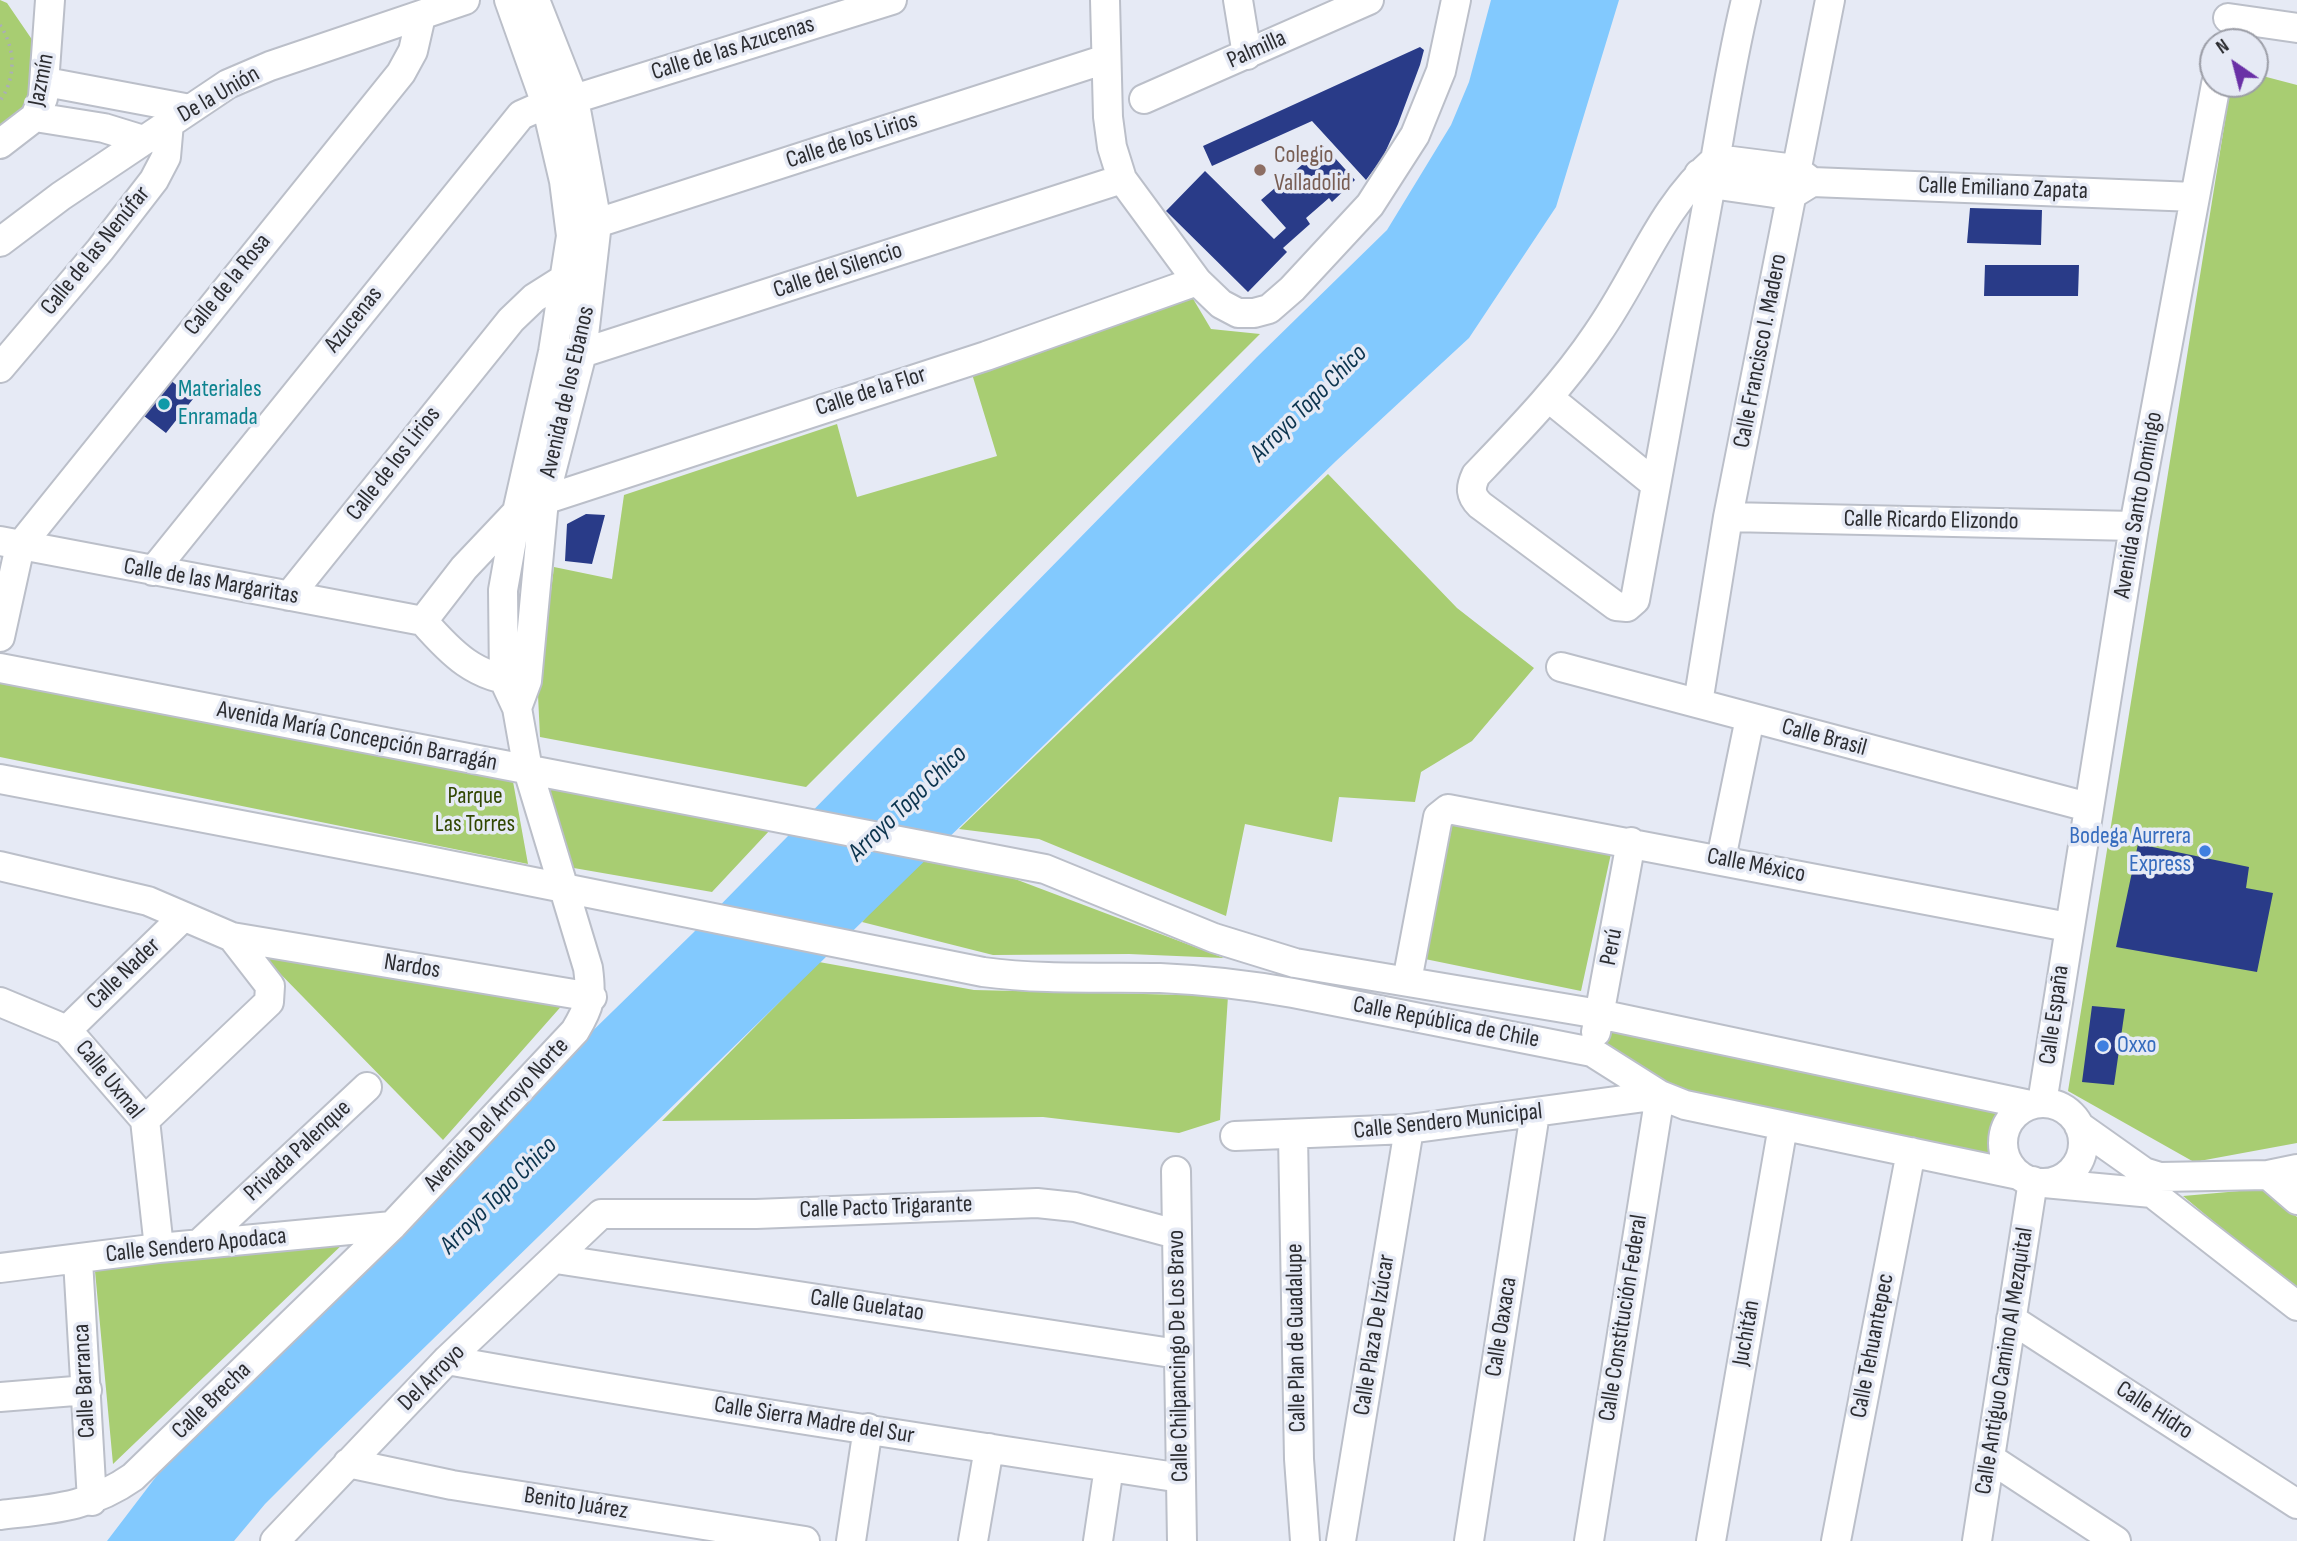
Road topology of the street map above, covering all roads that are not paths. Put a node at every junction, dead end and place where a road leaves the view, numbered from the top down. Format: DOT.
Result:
graph roads {
  1 [pos="465,0"];
  2 [pos="509,0"];
  3 [pos="535,0"];
  4 [pos="891,0"];
  5 [pos="1105,0"];
  6 [pos="1238,0"];
  7 [pos="1456,0"];
  8 [pos="1746,0"];
  9 [pos="1830,0"];
  10 [pos="1364,1"];
  11 [pos="43,5"];
  12 [pos="421,16"];
  13 [pos="2227,20"];
  14 [pos="2297,28"];
  15 [pos="1247,55"];
  16 [pos="1106,59"];
  17 [pos="47,82"];
  18 [pos="112,94"];
  19 [pos="2213,98"];
  20 [pos="574,99"];
  21 [pos="1144,99"];
  22 [pos="546,104"];
  23 [pos="180,116"];
  24 [pos="35,117"];
  25 [pos="104,128"];
  26 [pos="143,140"];
  27 [pos="0,144"];
  28 [pos="1709,172"];
  29 [pos="1122,179"];
  30 [pos="1799,182"];
  31 [pos="2195,197"];
  32 [pos="597,223"];
  33 [pos="0,242"];
  34 [pos="564,279"];
  35 [pos="1197,281"];
  36 [pos="553,352"];
  37 [pos="582,353"];
  38 [pos="0,369"];
  39 [pos="1549,398"];
  40 [pos="1654,482"];
  41 [pos="544,500"];
  42 [pos="517,512"];
  43 [pos="1728,517"];
  44 [pos="2134,526"];
  45 [pos="10,543"];
  46 [pos="153,571"];
  47 [pos="289,596"];
  48 [pos="423,621"];
  49 [pos="0,637"];
  50 [pos="1561,667"];
  51 [pos="0,668"];
  52 [pos="515,681"];
  53 [pos="1698,703"];
  54 [pos="1750,718"];
  55 [pos="528,769"];
  56 [pos="0,779"];
  57 [pos="2088,807"];
  58 [pos="1631,842"];
  59 [pos="933,846"];
  60 [pos="1721,859"];
  61 [pos="0,866"];
  62 [pos="564,889"];
  63 [pos="182,918"];
  64 [pos="2068,927"];
  65 [pos="232,937"];
  66 [pos="1407,981"];
  67 [pos="592,997"];
  68 [pos="0,1002"];
  69 [pos="1599,1014"];
  70 [pos="67,1030"];
  71 [pos="1592,1052"];
  72 [pos="367,1087"];
  73 [pos="1660,1095"];
  74 [pos="2036,1104"];
  75 [pos="1535,1113"];
  76 [pos="145,1120"];
  77 [pos="1783,1126"];
  78 [pos="2079,1126"];
  79 [pos="1409,1129"];
  80 [pos="1235,1136"];
  81 [pos="1293,1136"];
  82 [pos="1911,1152"];
  83 [pos="2297,1168"];
  84 [pos="1176,1171"];
  85 [pos="2268,1174"];
  86 [pos="2032,1180"];
  87 [pos="2156,1185"];
  88 [pos="2297,1200"];
  89 [pos="594,1220"];
  90 [pos="392,1226"];
  91 [pos="1176,1234"];
  92 [pos="199,1244"];
  93 [pos="159,1248"];
  94 [pos="556,1259"];
  95 [pos="78,1260"];
  96 [pos="0,1268"];
  97 [pos="2297,1306"];
  98 [pos="2011,1319"];
  99 [pos="1178,1353"];
  100 [pos="447,1360"];
  101 [pos="87,1390"];
  102 [pos="0,1397"];
  103 [pos="868,1428"];
  104 [pos="989,1448"];
  105 [pos="1991,1459"];
  106 [pos="348,1463"];
  107 [pos="1109,1467"];
  108 [pos="1181,1478"];
  109 [pos="92,1502"];
  110 [pos="2297,1504"];
  111 [pos="0,1515"];
  112 [pos="275,1541"];
  113 [pos="805,1541"];
  114 [pos="851,1541"];
  115 [pos="973,1541"];
  116 [pos="1097,1541"];
  117 [pos="1182,1541"];
  118 [pos="1305,1541"];
  119 [pos="1341,1541"];
  120 [pos="1469,1541"];
  121 [pos="1589,1541"];
  122 [pos="1711,1541"];
  123 [pos="1836,1541"];
  124 [pos="1977,1541"];
  125 [pos="2116,1541"];
  1 -- 12 [label="street, De la Unión"];
  2 -- 22 [label="street"];
  3 -- 20 [label="street, Avenida de los Ebanos"];
  4 -- 20 [label="street, Calle de las Azucenas"];
  5 -- 16 [label="street"];
  6 -- 15 [label="street"];
  7 -- 35 [label="street"];
  8 -- 28 [label="street"];
  9 -- 30 [label="street, Calle Francisco I. Madero"];
  10 -- 15 [label="street, Palmilla"];
  11 -- 17 [label="street, Jazmín"];
  12 -- 23 [label="street, De la Unión"];
  12 -- 45 [label="street, Calle de la Rosa"];
  13 -- 14 [label="street"];
  15 -- 21 [label="street, Palmilla"];
  16 -- 29 [label="street"];
  16 -- 32 [label="street, Calle de los Lirios"];
  17 -- 18 [label="street"];
  17 -- 24 [label="street, Jazmín"];
  18 -- 23 [label="street"];
  18 -- 25 [label="street"];
  19 -- 31 [label="street, Avenida Santo Domingo"];
  20 -- 22 [label="street, Azucenas"];
  20 -- 32 [label="street, Avenida de los Ebanos"];
  22 -- 34 [label="street"];
  22 -- 46 [label="street, Azucenas"];
  23 -- 26 [label="street, De la Unión"];
  23 -- 38 [label="street, Calle de las Nenúfar"];
  24 -- 25 [label="street"];
  24 -- 27 [label="street, Jazmín"];
  25 -- 26 [label="street"];
  26 -- 33 [label="street, De la Unión"];
  28 -- 30 [label="street, Calle Emiliano Zapata"];
  28 -- 39 [label="street"];
  28 -- 40 [label="street"];
  29 -- 35 [label="street"];
  29 -- 37 [label="street, Calle del Silencio"];
  30 -- 31 [label="street, Calle Emiliano Zapata"];
  30 -- 43 [label="street, Calle Francisco I. Madero"];
  31 -- 44 [label="street, Avenida Santo Domingo"];
  32 -- 37 [label="street, Avenida de los Ebanos"];
  34 -- 36 [label="street"];
  34 -- 47 [label="street, Calle de los Lirios"];
  35 -- 41 [label="street, Calle de la Flor"];
  36 -- 37 [label="street, Calle del Silencio"];
  36 -- 42 [label="street"];
  37 -- 41 [label="street, Avenida de los Ebanos"];
  39 -- 40 [label="street"];
  39 -- 40 [label="street"];
  41 -- 42 [label="street"];
  41 -- 52 [label="street, Avenida de los Ebanos"];
  42 -- 48 [label="street"];
  42 -- 52 [label="street"];
  43 -- 44 [label="street, Calle Ricardo Elizondo"];
  43 -- 53 [label="street, Calle Francisco I. Madero"];
  44 -- 57 [label="street, Avenida Santo Domingo"];
  45 -- 46 [label="street, Calle de las Margaritas"];
  45 -- 49 [label="street"];
  46 -- 47 [label="street, Calle de las Margaritas"];
  47 -- 48 [label="street, Calle de las Margaritas"];
  48 -- 52 [label="street"];
  50 -- 53 [label="street, Calle Brasil"];
  51 -- 55 [label="street, Avenida María Concepción Barragán"];
  52 -- 55 [label="street"];
  53 -- 54 [label="street, Calle Brasil"];
  54 -- 57 [label="street, Calle Brasil"];
  54 -- 60 [label="street"];
  55 -- 59 [label="street, Avenida María Concepción Barragán"];
  55 -- 62 [label="street"];
  56 -- 62 [label="street"];
  57 -- 64 [label="street, Avenida Santo Domingo"];
  58 -- 60 [label="street, Calle México"];
  58 -- 66 [label="street, Calle México"];
  58 -- 69 [label="street, Perú"];
  59 -- 66 [label="street, Calle República de Chile"];
  60 -- 64 [label="street, Calle México"];
  61 -- 63 [label="street, Nardos"];
  62 -- 67 [label="street"];
  62 -- 71 [label="street, Calle República de Chile"];
  63 -- 65 [label="street, Nardos"];
  63 -- 70 [label="street, Calle Nader"];
  64 -- 74 [label="street, Calle España"];
  65 -- 67 [label="street, Nardos"];
  65 -- 76 [label="street"];
  66 -- 69 [label="street, Calle República de Chile"];
  67 -- 90 [label="street, Avenida Del Arroyo Norte"];
  68 -- 70 [label="street, Calle Uxmal"];
  69 -- 71 [label="street, Perú"];
  69 -- 74 [label="street, Calle República de Chile"];
  70 -- 76 [label="street, Calle Uxmal"];
  71 -- 73 [label="street, Calle República de Chile"];
  72 -- 92 [label="street, Privada Palenque"];
  73 -- 75 [label="street, Calle Sendero Municipal"];
  73 -- 77 [label="street, Calle República de Chile"];
  73 -- 121 [label="street, Calle Constitución Federal"];
  74 -- 78 [label="street"];
  74 -- 86 [label="street"];
  75 -- 79 [label="street, Calle Sendero Municipal"];
  75 -- 120 [label="street, Calle Oaxaca"];
  76 -- 93 [label="street, Calle Uxmal"];
  77 -- 82 [label="street, Calle República de Chile"];
  77 -- 122 [label="street, Juchitán"];
  78 -- 86 [label="street"];
  78 -- 87 [label="street"];
  79 -- 81 [label="street, Calle Sendero Municipal"];
  79 -- 119 [label="street, Calle Plaza De Izúcar"];
  80 -- 81 [label="street, Calle Sendero Municipal"];
  81 -- 118 [label="street, Calle Plan de Guadalupe"];
  82 -- 86 [label="street, Calle República de Chile"];
  82 -- 123 [label="street, Calle Tehuantepec"];
  83 -- 85 [label="street"];
  84 -- 91 [label="street, Calle Chilpancingo De Los Bravo"];
  85 -- 87 [label="street"];
  85 -- 88 [label="street"];
  86 -- 87 [label="street, Calle República de Chile"];
  86 -- 98 [label="street, Calle Antiguo Camino Al Mezquital"];
  87 -- 97 [label="street"];
  89 -- 91 [label="street, Calle Pacto Trigarante"];
  89 -- 94 [label="street, Del Arroyo"];
  90 -- 92 [label="street, Calle Sendero Apodaca"];
  90 -- 109 [label="street, Calle Brecha"];
  91 -- 99 [label="street, Calle Chilpancingo De Los Bravo"];
  92 -- 93 [label="street, Calle Sendero Apodaca"];
  93 -- 95 [label="street, Calle Sendero Apodaca"];
  94 -- 99 [label="street, Calle Guelatao"];
  94 -- 100 [label="street, Del Arroyo"];
  95 -- 96 [label="street, Calle Sendero Apodaca"];
  95 -- 101 [label="street, Calle Barranca"];
  98 -- 105 [label="street, Calle Antiguo Camino Al Mezquital"];
  98 -- 110 [label="street, Calle Hidro"];
  99 -- 108 [label="street, Calle Chilpancingo De Los Bravo"];
  100 -- 103 [label="street, Calle Sierra Madre del Sur"];
  100 -- 106 [label="street, Del Arroyo"];
  101 -- 102 [label="street"];
  101 -- 109 [label="street, Calle Barranca"];
  103 -- 104 [label="street, Calle Sierra Madre del Sur"];
  103 -- 114 [label="street"];
  104 -- 107 [label="street, Calle Sierra Madre del Sur"];
  104 -- 115 [label="street"];
  105 -- 124 [label="street, Calle Antiguo Camino Al Mezquital"];
  105 -- 125 [label="street"];
  106 -- 112 [label="street, Del Arroyo"];
  106 -- 113 [label="street, Benito Juárez"];
  107 -- 108 [label="street, Calle Sierra Madre del Sur"];
  107 -- 116 [label="street"];
  108 -- 117 [label="street, Calle Chilpancingo De Los Bravo"];
  109 -- 111 [label="street, Calle Brecha"];
}
